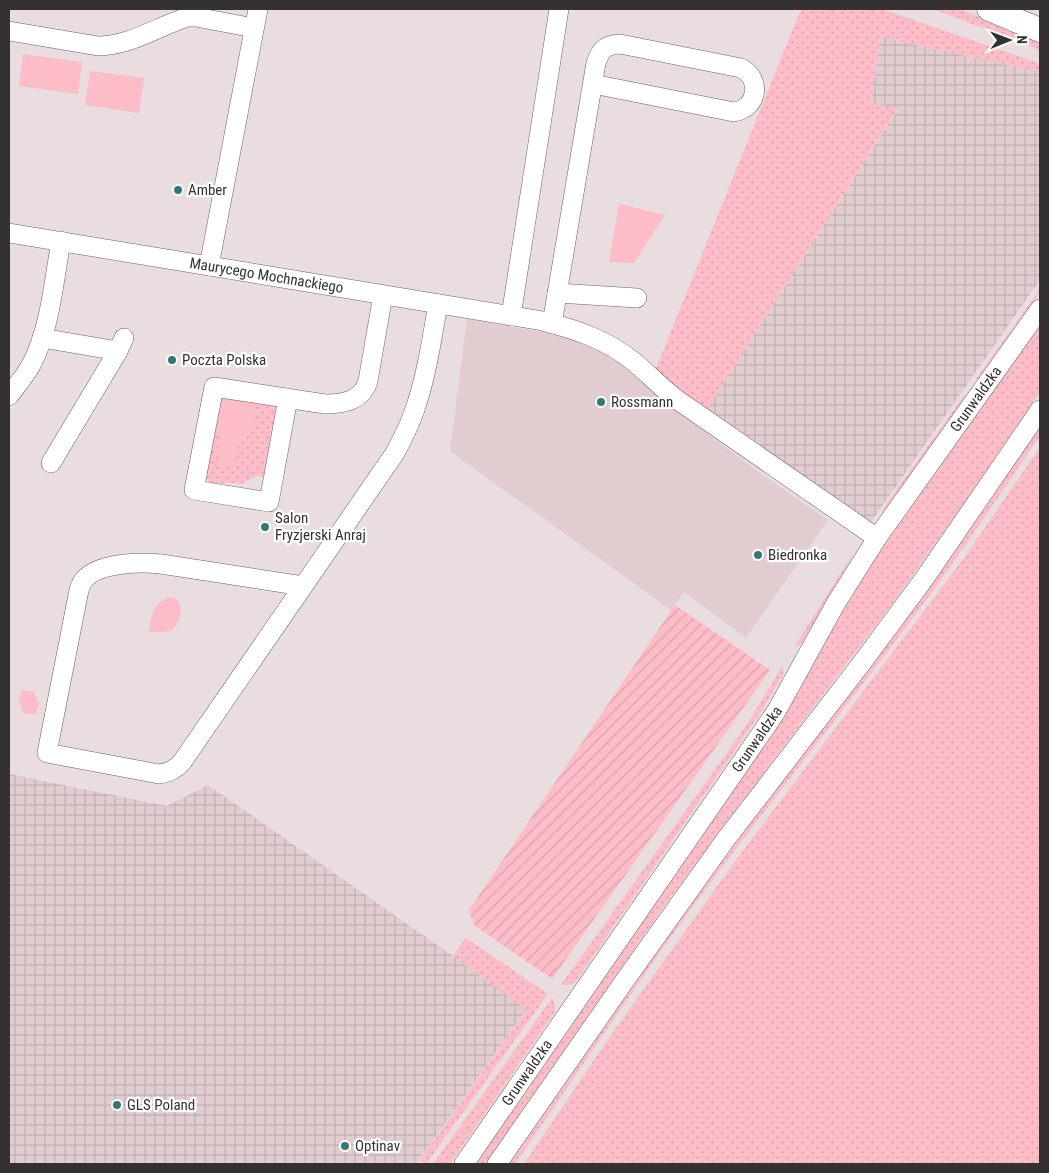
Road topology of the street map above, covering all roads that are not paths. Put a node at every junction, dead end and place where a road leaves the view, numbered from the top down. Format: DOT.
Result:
graph roads {
  1 [pos="258,9"];
  2 [pos="559,9"];
  3 [pos="989,9"];
  4 [pos="254,28"];
  5 [pos="1040,30"];
  6 [pos="9,31"];
  7 [pos="593,84"];
  8 [pos="9,233"];
  9 [pos="61,242"];
  10 [pos="209,266"];
  11 [pos="557,292"];
  12 [pos="383,295"];
  13 [pos="637,298"];
  14 [pos="438,304"];
  15 [pos="1040,309"];
  16 [pos="518,317"];
  17 [pos="552,324"];
  18 [pos="42,338"];
  19 [pos="9,396"];
  20 [pos="288,398"];
  21 [pos="1040,410"];
  22 [pos="51,463"];
  23 [pos="877,538"];
  24 [pos="303,586"];
  25 [pos="464,1164"];
  26 [pos="497,1164"];
  1 -- 4 [label="street"];
  2 -- 16 [label="street"];
  3 -- 5 [label="main road"];
  4 -- 6 [label="street"];
  4 -- 10 [label="street"];
  7 -- 7 [label="street"];
  7 -- 11 [label="street"];
  8 -- 9 [label="street, Maurycego Mochnackiego"];
  9 -- 10 [label="street, Maurycego Mochnackiego"];
  9 -- 18 [label="street"];
  10 -- 12 [label="street, Maurycego Mochnackiego"];
  11 -- 13 [label="street"];
  11 -- 17 [label="street"];
  12 -- 14 [label="street, Maurycego Mochnackiego"];
  12 -- 20 [label="street"];
  14 -- 16 [label="street, Maurycego Mochnackiego"];
  14 -- 24 [label="street"];
  15 -- 23 [label="street, Grunwaldzka"];
  16 -- 17 [label="street, Maurycego Mochnackiego"];
  17 -- 23 [label="street, Maurycego Mochnackiego"];
  18 -- 19 [label="street"];
  18 -- 22 [label="street"];
  20 -- 20 [label="street"];
  21 -- 26 [label="street, Grunwaldzka"];
  23 -- 25 [label="street, Grunwaldzka"];
  24 -- 24 [label="street"];
}
